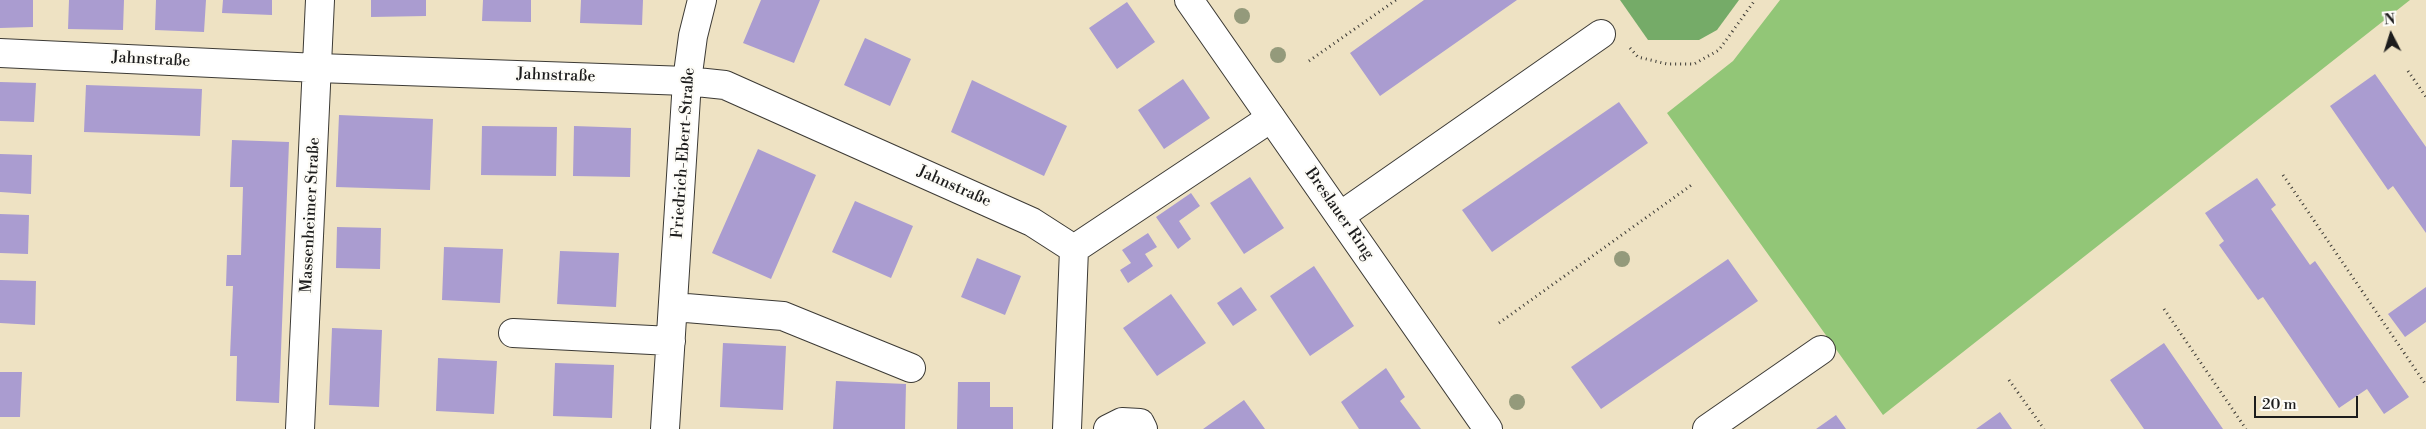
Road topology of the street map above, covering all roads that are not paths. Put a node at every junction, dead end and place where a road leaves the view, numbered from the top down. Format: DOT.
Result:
graph roads {
  1 [pos="320,0"];
  2 [pos="702,0"];
  3 [pos="1189,0"];
  4 [pos="1601,34"];
  5 [pos="0,53"];
  6 [pos="318,68"];
  7 [pos="687,81"];
  8 [pos="1271,118"];
  9 [pos="1340,216"];
  10 [pos="1074,249"];
  11 [pos="674,307"];
  12 [pos="513,334"];
  13 [pos="671,340"];
  14 [pos="1821,350"];
  15 [pos="910,368"];
  16 [pos="300,429"];
  17 [pos="666,429"];
  18 [pos="1067,429"];
  19 [pos="1108,429"];
  20 [pos="1144,429"];
  21 [pos="1488,429"];
  22 [pos="1707,429"];
  1 -- 6 [label="street, Massenheimer Straße"];
  2 -- 7 [label="street, Friedrich-Ebert-Straße"];
  3 -- 8 [label="street, Breslauer Ring"];
  4 -- 9 [label="street"];
  5 -- 6 [label="street, Jahnstraße"];
  6 -- 7 [label="street, Jahnstraße"];
  6 -- 16 [label="street, Massenheimer Straße"];
  7 -- 10 [label="street, Jahnstraße"];
  7 -- 11 [label="street, Friedrich-Ebert-Straße"];
  8 -- 9 [label="street, Breslauer Ring"];
  8 -- 10 [label="street"];
  9 -- 21 [label="street, Breslauer Ring"];
  10 -- 18 [label="street"];
  11 -- 13 [label="street, Friedrich-Ebert-Straße"];
  11 -- 15 [label="street"];
  12 -- 13 [label="street"];
  13 -- 17 [label="street, Friedrich-Ebert-Straße"];
  14 -- 22 [label="street"];
  19 -- 20 [label="street"];
}
